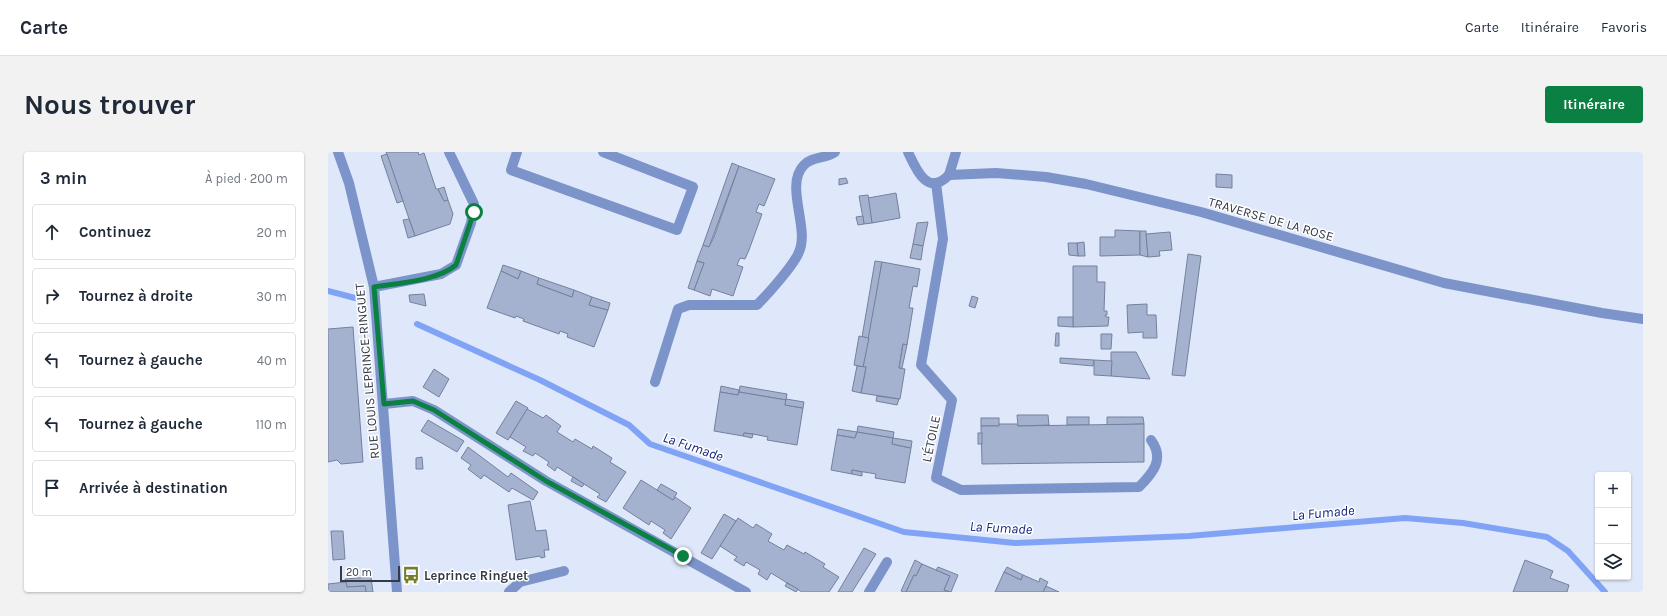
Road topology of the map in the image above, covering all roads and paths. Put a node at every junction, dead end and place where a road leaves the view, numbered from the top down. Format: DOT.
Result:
graph roads {
  1 [pos="332,152"];
  2 [pos="338,152"];
  3 [pos="449,152"];
  4 [pos="517,152"];
  5 [pos="604,152"];
  6 [pos="835,152"];
  7 [pos="908,152"];
  8 [pos="956,152"];
  9 [pos="328,153"];
  10 [pos="625,156"];
  11 [pos="949,175"];
  12 [pos="936,183"];
  13 [pos="374,287"];
  14 [pos="1643,319"];
  15 [pos="656,382"];
  16 [pos="384,404"];
  17 [pos="1151,440"];
  18 [pos="887,562"];
  19 [pos="564,571"];
  20 [pos="398,592"];
  21 [pos="509,592"];
  22 [pos="746,592"];
  23 [pos="869,592"];
  1 -- 9 [label="street"];
  2 -- 13 [label="street, RUE LOUIS LEPRINCE-RINGUET"];
  3 -- 13 [label="street"];
  4 -- 10 [label="street"];
  5 -- 10 [label="street"];
  6 -- 15 [label="street"];
  7 -- 12 [label="street"];
  8 -- 11 [label="street"];
  11 -- 12 [label="street, TRAVERSE DE LA ROSE"];
  11 -- 14 [label="street, TRAVERSE DE LA ROSE"];
  12 -- 17 [label="street, L'ÉTOILE"];
  13 -- 16 [label="street, RUE LOUIS LEPRINCE-RINGUET"];
  16 -- 20 [label="street, RUE LOUIS LEPRINCE-RINGUET"];
  16 -- 22 [label="street"];
  18 -- 23 [label="street"];
  19 -- 21 [label="street"];
}
